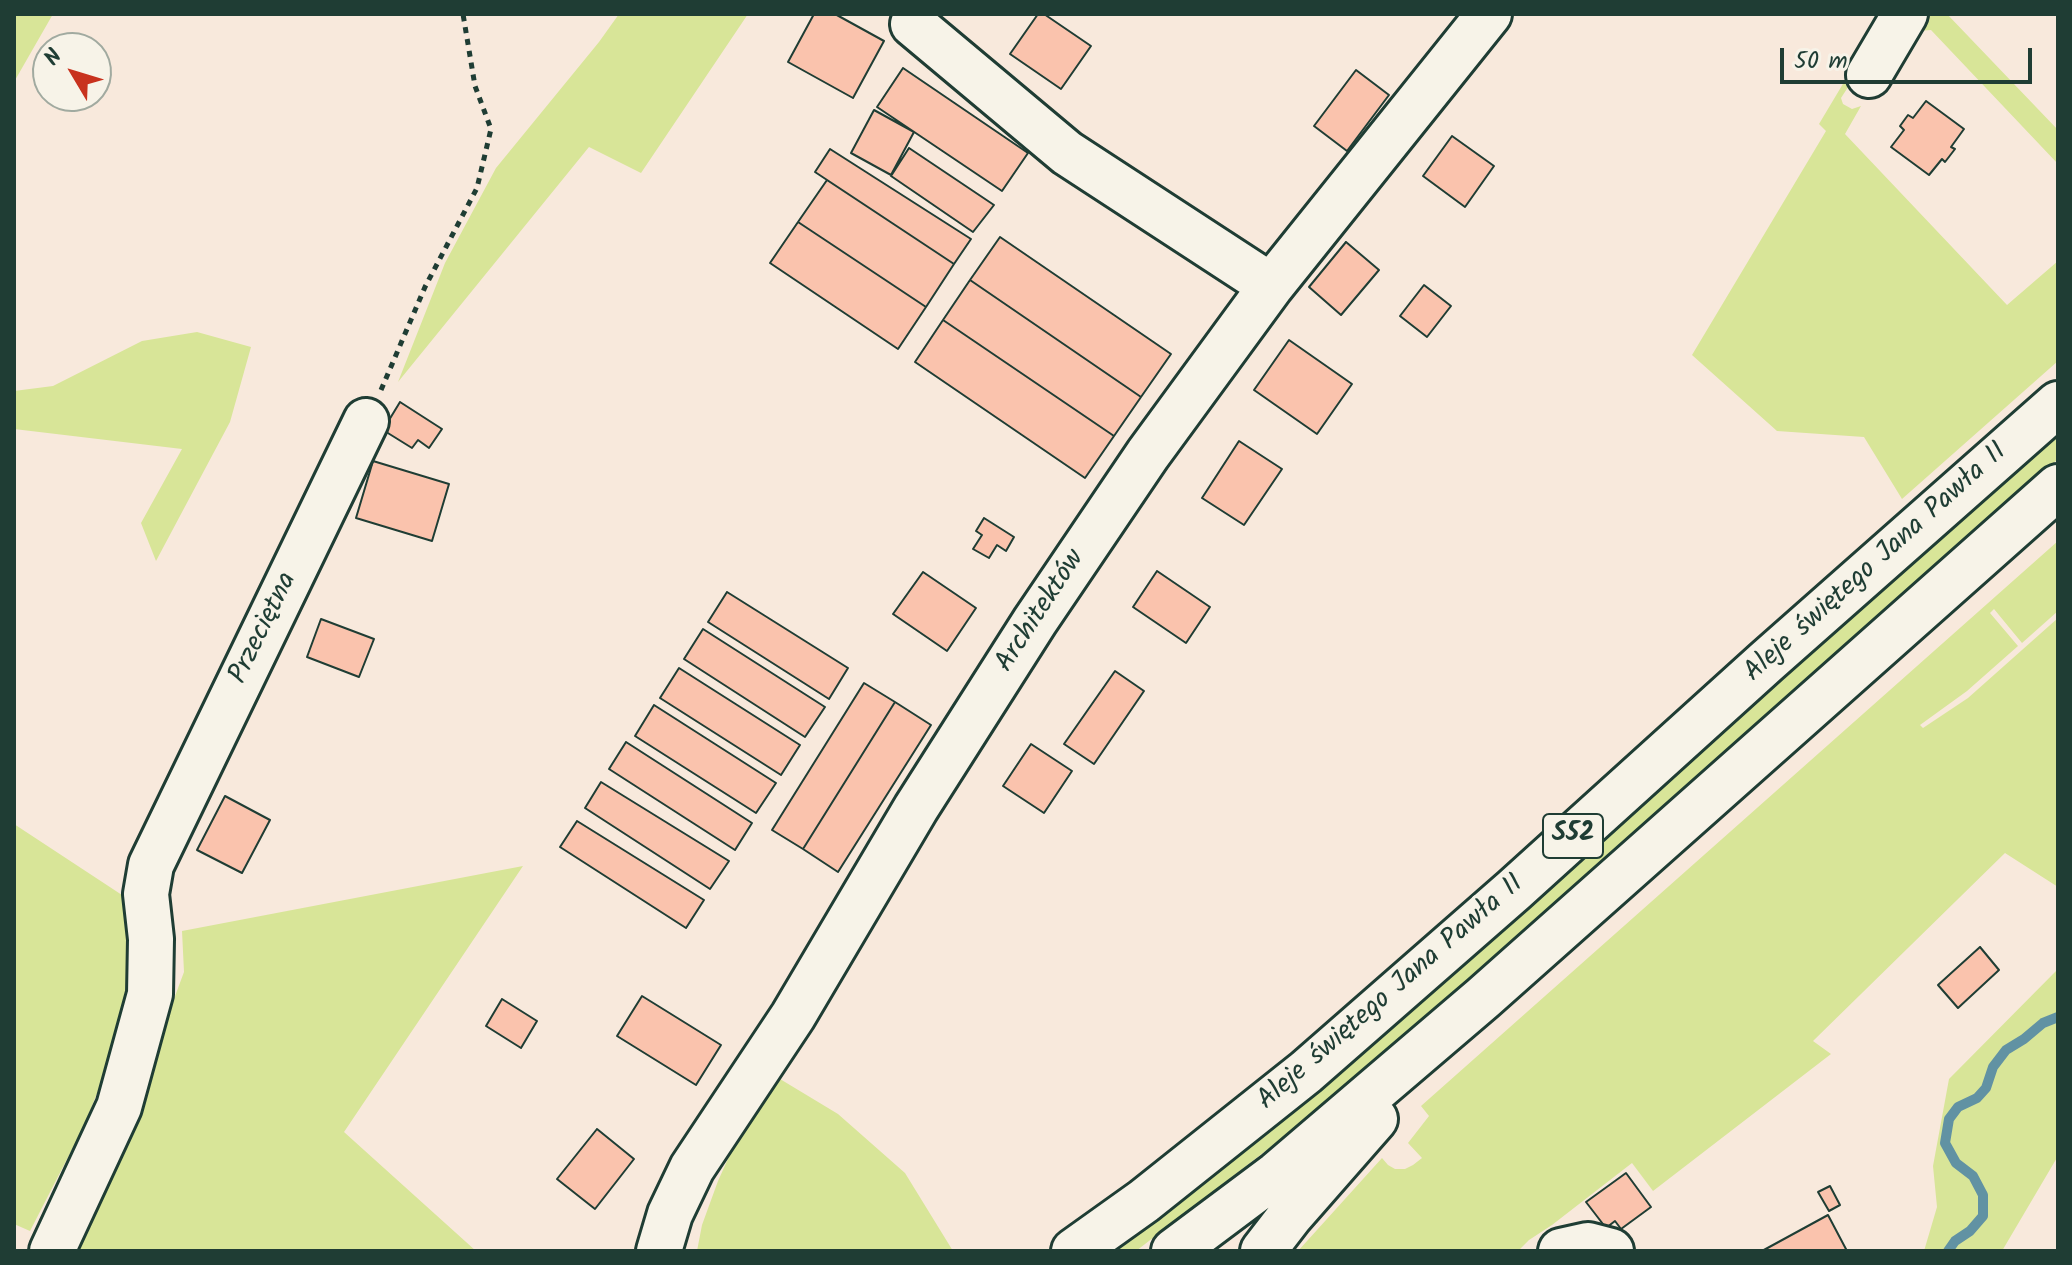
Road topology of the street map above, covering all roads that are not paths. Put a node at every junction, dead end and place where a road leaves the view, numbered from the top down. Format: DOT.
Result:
graph roads {
  1 [pos="1489,14"];
  2 [pos="1905,14"];
  3 [pos="913,24"];
  4 [pos="1869,75"];
  5 [pos="1271,286"];
  6 [pos="2058,404"];
  7 [pos="366,421"];
  8 [pos="2058,487"];
  9 [pos="1483,998"];
  10 [pos="52,1251"];
  11 [pos="659,1251"];
  12 [pos="1074,1251"];
  13 [pos="1174,1251"];
  14 [pos="1263,1251"];
  15 [pos="1561,1251"];
  16 [pos="1611,1251"];
  1 -- 5 [label="main road, Architektów"];
  2 -- 4 [label="main road"];
  3 -- 5 [label="main road"];
  5 -- 11 [label="main road, Architektów"];
  6 -- 12 [label="main road, Aleje świętego Jana Pawła II / S52"];
  7 -- 10 [label="main road, Przeciętna"];
  8 -- 9 [label="main road, S52"];
  9 -- 13 [label="main road, S52"];
  9 -- 14 [label="main road"];
  15 -- 16 [label="main road"];
}
